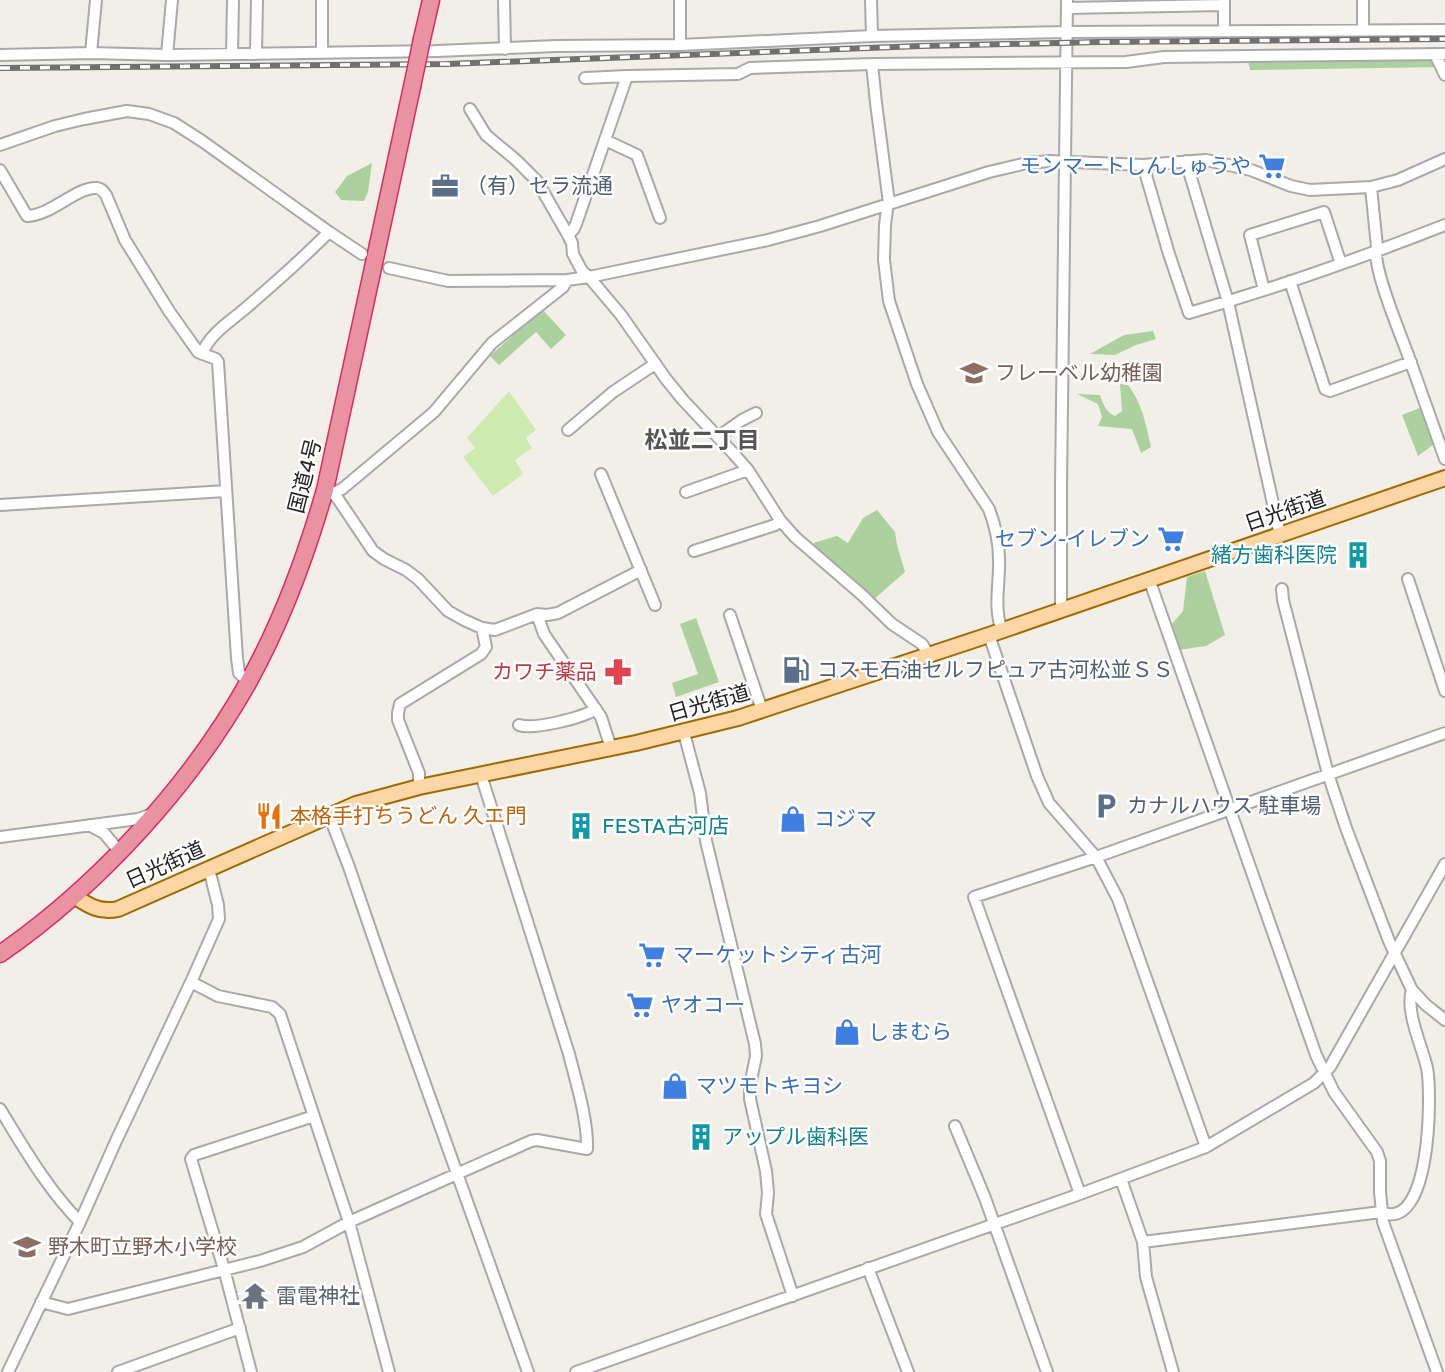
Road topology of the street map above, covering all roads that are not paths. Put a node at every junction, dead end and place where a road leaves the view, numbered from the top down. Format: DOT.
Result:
graph roads {
  1 [pos="96,0"];
  2 [pos="172,0"];
  3 [pos="257,0"];
  4 [pos="322,0"];
  5 [pos="431,0"];
  6 [pos="504,0"];
  7 [pos="680,0"];
  8 [pos="871,0"];
  9 [pos="1363,0"];
  10 [pos="233,1"];
  11 [pos="1224,2"];
  12 [pos="1067,4"];
  13 [pos="1363,30"];
  14 [pos="1445,30"];
  15 [pos="1067,32"];
  16 [pos="1224,32"];
  17 [pos="872,36"];
  18 [pos="680,45"];
  19 [pos="505,49"];
  20 [pos="322,52"];
  21 [pos="91,53"];
  22 [pos="232,54"];
  23 [pos="256,54"];
  24 [pos="1440,54"];
  25 [pos="0,55"];
  26 [pos="167,55"];
  27 [pos="1067,63"];
  28 [pos="872,64"];
  29 [pos="1445,75"];
  30 [pos="627,76"];
  31 [pos="585,78"];
  32 [pos="470,109"];
  33 [pos="605,141"];
  34 [pos="0,145"];
  35 [pos="1445,159"];
  36 [pos="1186,161"];
  37 [pos="1066,163"];
  38 [pos="1143,165"];
  39 [pos="0,170"];
  40 [pos="1371,187"];
  41 [pos="890,203"];
  42 [pos="660,218"];
  43 [pos="1445,225"];
  44 [pos="329,232"];
  45 [pos="568,234"];
  46 [pos="1375,253"];
  47 [pos="362,254"];
  48 [pos="1341,264"];
  49 [pos="389,268"];
  50 [pos="589,277"];
  51 [pos="567,280"];
  52 [pos="1290,281"];
  53 [pos="1264,290"];
  54 [pos="1228,302"];
  55 [pos="202,354"];
  56 [pos="1411,362"];
  57 [pos="655,364"];
  58 [pos="756,413"];
  59 [pos="568,430"];
  60 [pos="718,437"];
  61 [pos="1445,459"];
  62 [pos="748,470"];
  63 [pos="601,474"];
  64 [pos="1445,478"];
  65 [pos="226,491"];
  66 [pos="329,492"];
  67 [pos="686,492"];
  68 [pos="0,505"];
  69 [pos="779,520"];
  70 [pos="1280,535"];
  71 [pos="694,551"];
  72 [pos="641,570"];
  73 [pos="1149,579"];
  74 [pos="1408,579"];
  75 [pos="1283,589"];
  76 [pos="655,605"];
  77 [pos="1061,610"];
  78 [pos="537,614"];
  79 [pos="730,615"];
  80 [pos="482,628"];
  81 [pos="996,633"];
  82 [pos="929,655"];
  83 [pos="248,682"];
  84 [pos="1445,691"];
  85 [pos="596,709"];
  86 [pos="762,710"];
  87 [pos="519,725"];
  88 [pos="684,733"];
  89 [pos="1445,733"];
  90 [pos="611,748"];
  91 [pos="1328,774"];
  92 [pos="481,775"];
  93 [pos="419,787"];
  94 [pos="1229,810"];
  95 [pos="154,813"];
  96 [pos="329,816"];
  97 [pos="89,825"];
  98 [pos="0,837"];
  99 [pos="119,851"];
  100 [pos="1096,857"];
  101 [pos="1445,864"];
  102 [pos="207,870"];
  103 [pos="74,896"];
  104 [pos="0,954"];
  105 [pos="1395,954"];
  106 [pos="191,982"];
  107 [pos="1412,990"];
  108 [pos="1445,1020"];
  109 [pos="1324,1074"];
  110 [pos="0,1109"];
  111 [pos="314,1115"];
  112 [pos="955,1126"];
  113 [pos="1206,1147"];
  114 [pos="457,1173"];
  115 [pos="1121,1179"];
  116 [pos="1080,1194"];
  117 [pos="1381,1212"];
  118 [pos="80,1222"];
  119 [pos="349,1222"];
  120 [pos="994,1223"];
  121 [pos="1143,1242"];
  122 [pos="868,1268"];
  123 [pos="224,1269"];
  124 [pos="793,1296"];
  125 [pos="41,1302"];
  126 [pos="240,1328"];
  127 [pos="8,1372"];
  128 [pos="118,1372"];
  129 [pos="251,1372"];
  130 [pos="389,1372"];
  131 [pos="528,1372"];
  132 [pos="576,1372"];
  133 [pos="908,1372"];
  134 [pos="1047,1372"];
  135 [pos="1173,1372"];
  136 [pos="1437,1372"];
  1 -- 21 [label="street"];
  2 -- 26 [label="street"];
  3 -- 23 [label="street"];
  4 -- 20 [label="street"];
  5 -- 66 [label="highway, 国道4号, bridge"];
  6 -- 19 [label="street"];
  7 -- 18 [label="street"];
  8 -- 17 [label="street"];
  9 -- 13 [label="street"];
  10 -- 22 [label="street"];
  11 -- 12 [label="street"];
  11 -- 16 [label="street"];
  12 -- 15 [label="street"];
  13 -- 14 [label="street"];
  13 -- 16 [label="street"];
  15 -- 16 [label="street"];
  15 -- 17 [label="street"];
  15 -- 27 [label="street"];
  17 -- 18 [label="street"];
  18 -- 19 [label="street"];
  19 -- 20 [label="street"];
  20 -- 23 [label="street"];
  21 -- 25 [label="street"];
  21 -- 26 [label="street"];
  22 -- 23 [label="street"];
  22 -- 26 [label="street"];
  24 -- 27 [label="street"];
  24 -- 29 [label="street"];
  27 -- 28 [label="street"];
  27 -- 37 [label="street"];
  28 -- 30 [label="street"];
  28 -- 41 [label="street"];
  30 -- 31 [label="street"];
  30 -- 33 [label="street"];
  32 -- 45 [label="street"];
  33 -- 42 [label="street"];
  33 -- 45 [label="street"];
  34 -- 44 [label="street"];
  35 -- 40 [label="street"];
  36 -- 38 [label="street"];
  36 -- 40 [label="street"];
  36 -- 54 [label="street"];
  37 -- 38 [label="street"];
  37 -- 41 [label="street"];
  37 -- 77 [label="street"];
  38 -- 54 [label="street"];
  39 -- 55 [label="street"];
  40 -- 46 [label="street"];
  41 -- 50 [label="street"];
  41 -- 81 [label="street"];
  43 -- 46 [label="street"];
  44 -- 47 [label="street"];
  44 -- 55 [label="street"];
  45 -- 50 [label="street"];
  46 -- 48 [label="street"];
  46 -- 56 [label="street"];
  48 -- 52 [label="street"];
  48 -- 53 [label="street"];
  49 -- 51 [label="street"];
  50 -- 51 [label="street"];
  50 -- 57 [label="street"];
  51 -- 66 [label="street"];
  52 -- 53 [label="street"];
  52 -- 56 [label="street"];
  53 -- 54 [label="street"];
  54 -- 70 [label="street"];
  55 -- 65 [label="street"];
  56 -- 61 [label="street"];
  57 -- 59 [label="street"];
  57 -- 60 [label="street"];
  58 -- 60 [label="street"];
  60 -- 62 [label="street"];
  62 -- 67 [label="street"];
  62 -- 69 [label="street"];
  63 -- 72 [label="street"];
  64 -- 70 [label="main road, 日光街道"];
  65 -- 68 [label="street"];
  65 -- 83 [label="street"];
  66 -- 80 [label="street"];
  66 -- 83 [label="highway, 国道4号"];
  69 -- 71 [label="street"];
  69 -- 82 [label="street"];
  70 -- 73 [label="main road, 日光街道"];
  72 -- 76 [label="street"];
  72 -- 78 [label="street"];
  73 -- 77 [label="main road, 日光街道"];
  73 -- 94 [label="street"];
  74 -- 84 [label="street"];
  75 -- 91 [label="street"];
  77 -- 81 [label="main road, 日光街道"];
  78 -- 80 [label="street"];
  78 -- 85 [label="street"];
  79 -- 86 [label="street"];
  80 -- 93 [label="street"];
  81 -- 82 [label="main road, 日光街道"];
  81 -- 100 [label="street"];
  82 -- 86 [label="main road, 日光街道"];
  83 -- 95 [label="highway, 国道4号"];
  85 -- 87 [label="street"];
  85 -- 90 [label="street"];
  86 -- 88 [label="main road, 日光街道"];
  88 -- 90 [label="main road, 日光街道"];
  88 -- 124 [label="street"];
  89 -- 91 [label="street"];
  90 -- 92 [label="main road, 日光街道"];
  91 -- 94 [label="street"];
  91 -- 105 [label="street"];
  92 -- 93 [label="main road, 日光街道"];
  92 -- 114 [label="street"];
  93 -- 96 [label="main road, 日光街道"];
  94 -- 100 [label="street"];
  94 -- 109 [label="street"];
  95 -- 97 [label="street"];
  95 -- 99 [label="highway, 国道4号"];
  96 -- 102 [label="main road, 日光街道"];
  96 -- 114 [label="street"];
  97 -- 98 [label="street"];
  97 -- 99 [label="street"];
  99 -- 103 [label="highway, 国道4号"];
  100 -- 113 [label="street"];
  100 -- 116 [label="street"];
  101 -- 105 [label="street"];
  102 -- 103 [label="main road, 日光街道"];
  102 -- 106 [label="street"];
  103 -- 104 [label="highway"];
  105 -- 107 [label="street"];
  105 -- 109 [label="street"];
  106 -- 111 [label="street"];
  106 -- 118 [label="street"];
  107 -- 108 [label="street"];
  107 -- 117 [label="street"];
  109 -- 113 [label="street"];
  109 -- 117 [label="street"];
  110 -- 118 [label="street"];
  111 -- 119 [label="street"];
  111 -- 123 [label="street"];
  112 -- 120 [label="street"];
  113 -- 115 [label="street"];
  114 -- 119 [label="street"];
  114 -- 131 [label="street"];
  115 -- 116 [label="street"];
  115 -- 121 [label="street"];
  116 -- 120 [label="street"];
  117 -- 121 [label="street"];
  117 -- 136 [label="street"];
  118 -- 125 [label="street"];
  119 -- 123 [label="street"];
  119 -- 130 [label="street"];
  120 -- 122 [label="street"];
  120 -- 134 [label="street"];
  121 -- 135 [label="street"];
  122 -- 124 [label="street"];
  122 -- 133 [label="street"];
  123 -- 125 [label="street"];
  123 -- 126 [label="street"];
  124 -- 132 [label="street"];
  125 -- 127 [label="street"];
  126 -- 128 [label="street"];
  126 -- 129 [label="street"];
}
